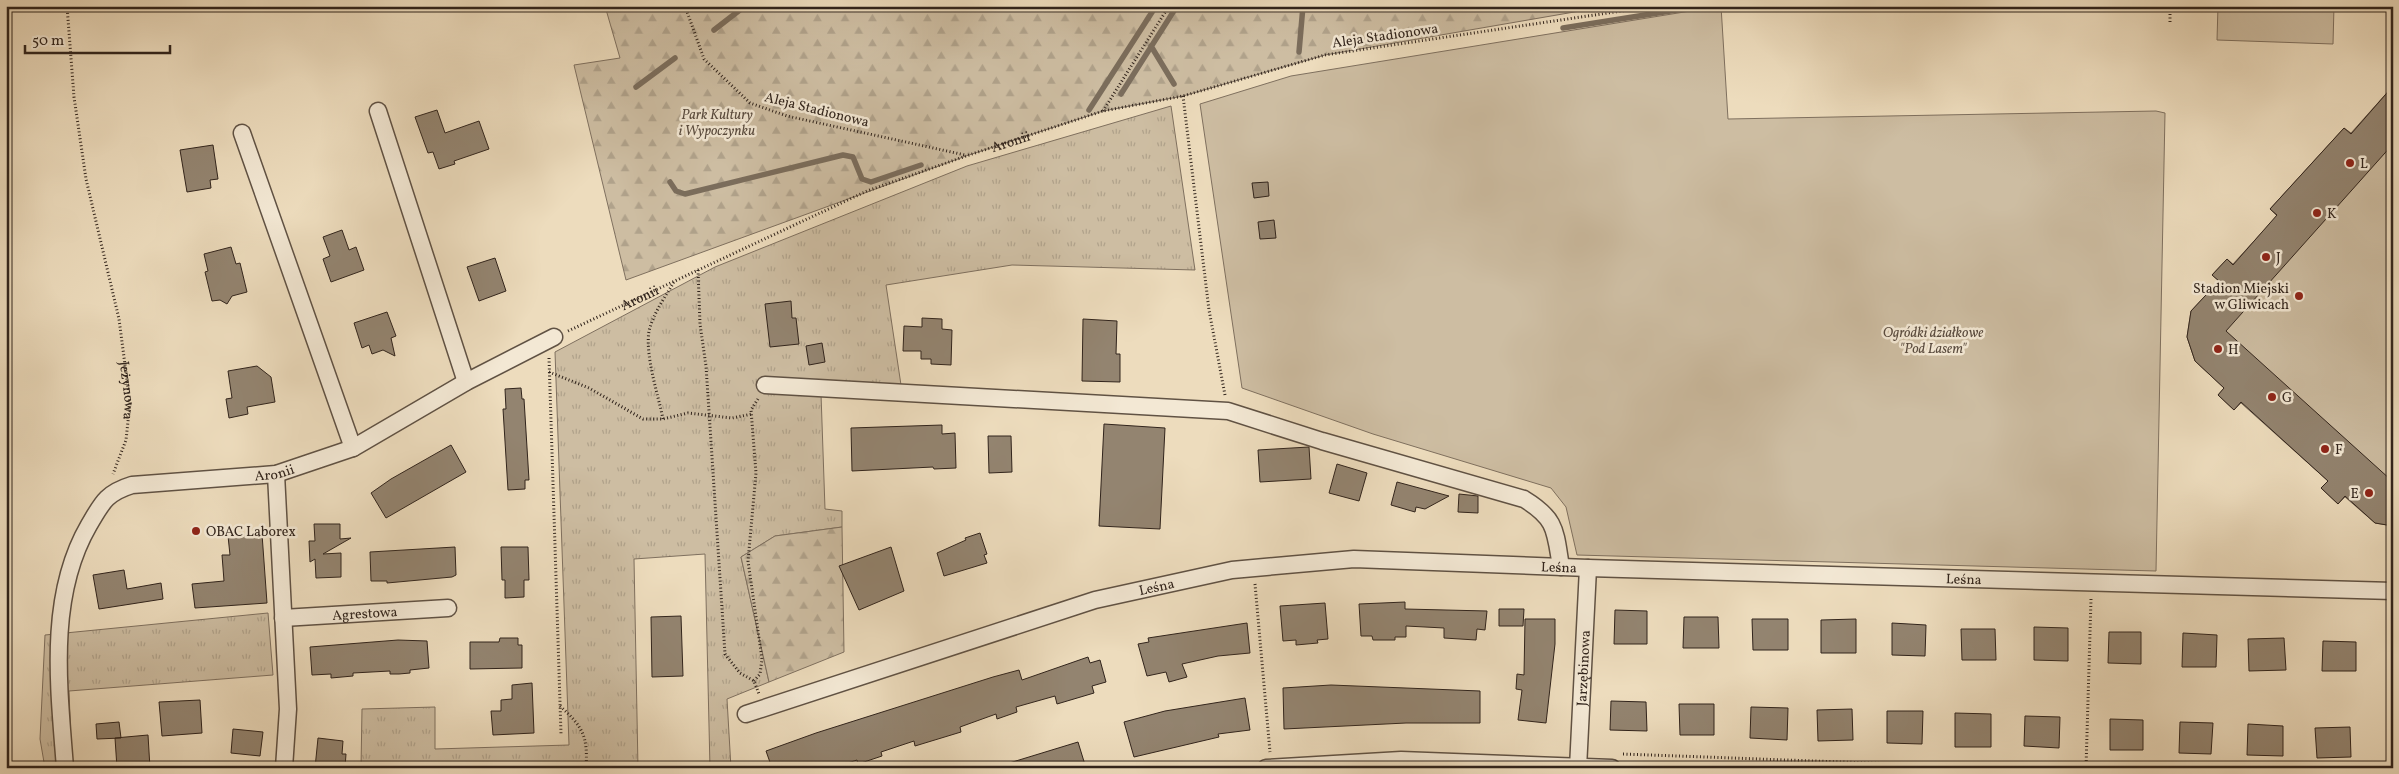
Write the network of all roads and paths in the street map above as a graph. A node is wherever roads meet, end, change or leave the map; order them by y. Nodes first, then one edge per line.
1 (67, 6) edge
2 (686, 6) edge
3 (1170, 6) edge
4 (1655, 6) edge
5 (2170, 6) edge
6 (2170, 22) dead end
7 (1183, 96) junction
8 (378, 111) dead end
9 (1103, 111) junction
10 (242, 133) dead end
11 (966, 156) junction
12 (698, 270) junction
13 (674, 282) junction
14 (551, 339) junction
15 (549, 372) junction
16 (466, 382) junction
17 (766, 385) dead end
18 (1228, 411) junction
19 (709, 414) junction
20 (663, 419) junction
21 (353, 448) junction
22 (276, 474) junction
23 (103, 501) junction
24 (1561, 567) junction
25 (1254, 568) junction
26 (1588, 568) junction
27 (2091, 581) junction
28 (2393, 591) edge
29 (448, 608) dead end
30 (283, 618) junction
31 (560, 706) junction
32 (746, 714) dead end
33 (562, 734) dead end
34 (1620, 753) dead end
35 (1400, 764) edge
36 (1578, 767) edge
37 (64, 768) edge
38 (284, 768) edge
39 (586, 768) edge
40 (1266, 768) edge
41 (1272, 768) edge
42 (1612, 768) edge
43 (2005, 768) edge
44 (2086, 768) edge

1 - 23 path, Jeżynowa
2 - 11 path, Aleja Stadionowa
3 - 9 path
4 - 7 path, Aleja Stadionowa
5 - 6 path
7 - 9 path, Aronii
7 - 18 path
8 - 16 street
9 - 11 path, Aronii
10 - 21 street
11 - 12 path, Aronii
12 - 13 path, Aronii
12 - 19 path
13 - 14 path, Aronii
13 - 20 path
14 - 15 path
14 - 16 street, Aronii
15 - 20 path
15 - 31 path
16 - 21 street, Aronii
17 - 18 street
18 - 24 street
19 - 19 path
19 - 20 path
21 - 22 street, Aronii
22 - 23 street, Aronii
22 - 30 street
23 - 37 street
24 - 25 street, Leśna
24 - 26 street, Leśna
25 - 32 street, Leśna
25 - 41 path
26 - 27 street, Leśna
26 - 36 street, Jarzębinowa
27 - 28 street, Leśna
27 - 44 path
29 - 30 street, Agrestowa
30 - 38 street
31 - 33 path
31 - 39 path
34 - 43 path
35 - 36 street
35 - 41 street
36 - 42 street
40 - 41 street

